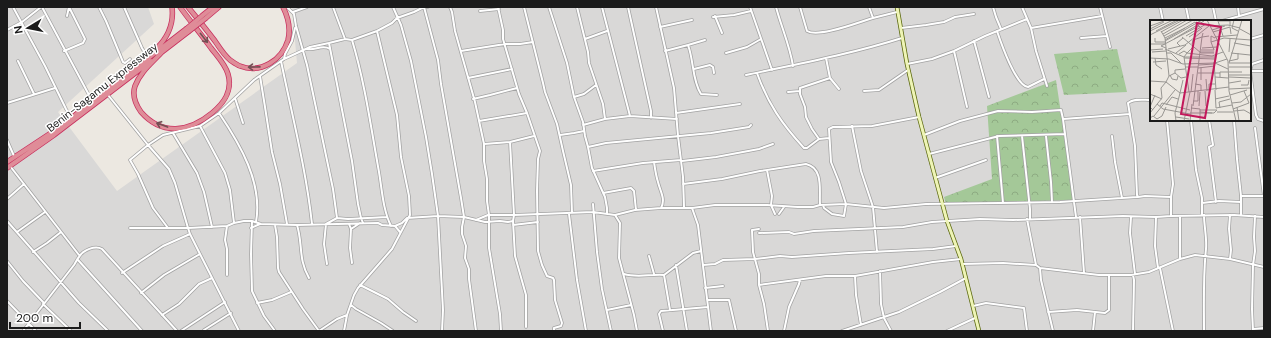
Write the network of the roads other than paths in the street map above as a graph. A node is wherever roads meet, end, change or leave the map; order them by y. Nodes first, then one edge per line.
1 (13, 7) edge
2 (42, 7) edge
3 (69, 7) edge
4 (99, 7) edge
5 (124, 7) edge
6 (172, 7) edge
7 (180, 7) edge
8 (188, 7) edge
9 (213, 7) edge
10 (219, 7) edge
11 (283, 7) edge
12 (287, 7) edge
13 (307, 7) edge
14 (333, 7) edge
15 (393, 7) edge
16 (428, 7) edge
17 (450, 7) edge
18 (524, 7) edge
19 (549, 7) edge
20 (577, 7) edge
21 (602, 7) edge
22 (628, 7) edge
23 (656, 7) edge
24 (750, 7) edge
25 (776, 7) edge
26 (800, 7) edge
27 (869, 7) edge
28 (897, 7) edge
29 (993, 7) edge
30 (1022, 7) edge
31 (1100, 7) edge
32 (1160, 7) edge
33 (1186, 7) edge
34 (1213, 7) edge
35 (1238, 7) edge
36 (418, 8) edge
37 (424, 8) edge
38 (499, 8) edge
39 (1263, 9) edge
40 (480, 11) dead end
41 (751, 11) junction
42 (292, 12) junction
43 (897, 12) junction
44 (974, 14) dead end
45 (67, 16) dead end
46 (205, 16) junction
47 (1102, 16) junction
48 (1239, 16) junction
49 (397, 18) junction
50 (873, 18) junction
51 (1027, 19) junction
52 (692, 20) dead end
53 (1163, 20) edge
54 (1189, 20) edge
55 (1216, 20) edge
56 (1225, 20) edge
57 (22, 22) junction
58 (296, 26) junction
59 (660, 27) junction
60 (900, 28) junction
61 (1031, 28) junction
62 (1001, 29) junction
63 (7, 30) edge
64 (187, 30) junction
65 (377, 31) junction
66 (997, 31) junction
67 (607, 32) junction
68 (722, 33) dead end
69 (298, 34) junction
70 (1264, 35) edge
71 (1107, 36) junction
72 (902, 38) junction
73 (1081, 38) dead end
74 (345, 39) junction
75 (585, 39) junction
76 (761, 39) junction
77 (1251, 39) edge
78 (292, 40) junction
79 (352, 40) junction
80 (705, 40) dead end
81 (974, 41) junction
82 (329, 42) junction
83 (533, 42) junction
84 (505, 44) junction
85 (688, 45) junction
86 (1110, 47) dead end
87 (307, 49) junction
88 (303, 50) junction
89 (331, 50) junction
90 (64, 51) junction
91 (164, 51) junction
92 (461, 51) junction
93 (665, 51) junction
94 (954, 51) junction
95 (726, 53) dead end
96 (148, 58) junction
97 (826, 58) junction
98 (130, 59) dead end
99 (284, 59) junction
100 (1264, 60) edge
101 (18, 61) dead end
102 (281, 61) junction
103 (907, 64) junction
104 (793, 66) junction
105 (1251, 68) edge
106 (694, 69) junction
107 (512, 70) junction
108 (772, 70) junction
109 (908, 70) junction
110 (1251, 71) edge
111 (1264, 71) edge
112 (714, 73) dead end
113 (757, 73) junction
114 (746, 75) dead end
115 (260, 76) junction
116 (1251, 77) edge
117 (468, 78) junction
118 (830, 78) junction
119 (1044, 79) junction
120 (596, 85) junction
121 (1047, 86) dead end
122 (55, 88) junction
123 (517, 88) junction
124 (839, 89) dead end
125 (800, 91) junction
126 (864, 91) dead end
127 (788, 92) dead end
128 (34, 94) junction
129 (108, 95) junction
130 (717, 95) dead end
131 (574, 97) junction
132 (989, 97) dead end
133 (235, 98) junction
134 (473, 99) junction
135 (94, 100) junction
136 (1150, 100) edge
137 (7, 103) edge
138 (1255, 103) junction
139 (740, 104) dead end
140 (1251, 104) edge
141 (967, 107) dead end
142 (219, 113) junction
143 (527, 113) junction
144 (676, 113) junction
145 (1130, 114) junction
146 (630, 116) junction
147 (919, 117) junction
148 (71, 118) junction
149 (651, 118) junction
150 (606, 119) junction
151 (1063, 119) junction
152 (677, 120) junction
153 (479, 121) junction
154 (1167, 121) edge
155 (1191, 121) edge
156 (1209, 121) edge
157 (1234, 121) edge
158 (1264, 121) edge
159 (243, 123) dead end
160 (583, 125) junction
161 (752, 125) dead end
162 (200, 126) junction
163 (852, 126) junction
164 (1255, 128) dead end
165 (584, 131) junction
166 (172, 133) junction
167 (1065, 134) junction
168 (559, 135) junction
169 (924, 135) junction
170 (1046, 135) junction
171 (534, 136) junction
172 (678, 136) junction
173 (997, 136) junction
174 (1022, 136) junction
175 (1112, 136) dead end
176 (829, 138) junction
177 (819, 139) junction
178 (7, 140) edge
179 (510, 142) junction
180 (148, 144) junction
181 (484, 144) junction
182 (773, 144) dead end
183 (588, 147) junction
184 (929, 154) junction
185 (14, 157) junction
186 (986, 160) dead end
187 (682, 161) junction
188 (7, 162) edge
189 (654, 162) junction
190 (9, 167) edge
191 (767, 170) junction
192 (593, 171) junction
193 (935, 178) junction
194 (24, 184) junction
195 (683, 184) junction
196 (603, 193) junction
197 (1137, 196) junction
198 (1241, 196) junction
199 (1264, 196) edge
200 (1171, 197) junction
201 (1122, 198) junction
202 (7, 199) edge
203 (1074, 201) junction
204 (1052, 202) junction
205 (1216, 202) junction
206 (1241, 202) junction
207 (1003, 203) junction
208 (1029, 203) junction
209 (1202, 203) junction
210 (593, 204) dead end
211 (846, 204) junction
212 (943, 204) junction
213 (771, 205) junction
214 (820, 205) junction
215 (823, 205) junction
216 (684, 207) junction
217 (784, 207) junction
218 (873, 207) junction
219 (661, 208) junction
220 (692, 208) junction
221 (636, 210) junction
222 (45, 212) junction
223 (593, 212) junction
224 (570, 213) junction
225 (607, 213) junction
226 (538, 214) junction
227 (775, 214) dead end
228 (780, 214) dead end
229 (489, 215) junction
230 (514, 215) junction
231 (615, 215) junction
232 (1203, 215) junction
233 (1230, 215) junction
234 (1241, 215) junction
235 (438, 216) junction
236 (1171, 216) junction
237 (1180, 216) junction
238 (1255, 216) junction
239 (387, 217) junction
240 (464, 217) junction
241 (1080, 217) junction
242 (1131, 217) junction
243 (1156, 217) junction
244 (1264, 217) edge
245 (337, 218) junction
246 (361, 218) junction
247 (407, 218) junction
248 (480, 218) junction
249 (1076, 218) junction
250 (1028, 219) junction
251 (476, 220) junction
252 (947, 220) junction
253 (7, 221) edge
254 (252, 221) junction
255 (513, 221) junction
256 (256, 222) junction
257 (486, 222) junction
258 (489, 222) junction
259 (538, 222) junction
260 (234, 223) junction
261 (360, 223) junction
262 (363, 223) junction
263 (261, 224) junction
264 (312, 224) junction
265 (326, 224) junction
266 (348, 224) junction
267 (10, 225) junction
268 (275, 225) junction
269 (287, 225) junction
270 (297, 225) junction
271 (513, 225) junction
272 (227, 226) junction
273 (391, 226) junction
274 (395, 226) junction
275 (7, 227) edge
276 (212, 227) junction
277 (130, 228) dead end
278 (168, 228) junction
279 (188, 228) junction
280 (251, 228) junction
281 (874, 228) junction
282 (351, 229) junction
283 (17, 232) junction
284 (61, 232) junction
285 (400, 232) junction
286 (190, 234) junction
287 (956, 246) junction
288 (701, 251) junction
289 (33, 252) junction
290 (877, 252) junction
291 (200, 254) junction
292 (79, 255) junction
293 (649, 256) dead end
294 (1205, 256) junction
295 (755, 259) junction
296 (961, 259) junction
297 (1180, 259) junction
298 (7, 260) edge
299 (78, 260) junction
300 (1230, 260) junction
301 (352, 263) dead end
302 (327, 264) dead end
303 (962, 264) junction
304 (703, 265) junction
305 (1036, 265) junction
306 (1253, 265) junction
307 (676, 266) junction
308 (1264, 267) edge
309 (1040, 268) junction
310 (1159, 268) junction
311 (880, 271) junction
312 (122, 273) junction
313 (1084, 273) junction
314 (624, 274) junction
315 (654, 274) junction
316 (1134, 274) junction
317 (227, 275) dead end
318 (664, 275) junction
319 (1109, 275) junction
320 (856, 276) junction
321 (212, 278) junction
322 (309, 278) dead end
323 (966, 278) junction
324 (800, 280) junction
325 (60, 282) junction
326 (360, 285) junction
327 (759, 285) junction
328 (723, 286) dead end
329 (706, 288) junction
330 (292, 292) junction
331 (141, 293) junction
332 (707, 300) junction
333 (7, 301) edge
334 (225, 302) junction
335 (44, 303) junction
336 (257, 303) junction
337 (351, 305) junction
338 (632, 305) junction
339 (973, 306) junction
340 (708, 307) junction
341 (683, 308) junction
342 (607, 310) junction
343 (670, 310) junction
344 (1048, 312) junction
345 (1095, 312) junction
346 (231, 314) junction
347 (347, 314) junction
348 (162, 315) junction
349 (884, 318) junction
350 (975, 318) junction
351 (416, 320) dead end
352 (29, 324) junction
353 (861, 325) junction
354 (526, 327) dead end
355 (1264, 328) edge
356 (204, 330) edge
357 (1253, 330) edge
358 (23, 331) edge
359 (36, 331) edge
360 (71, 331) edge
361 (108, 331) edge
362 (142, 331) edge
363 (177, 331) edge
364 (181, 331) edge
365 (240, 331) edge
366 (275, 331) edge
367 (319, 331) edge
368 (344, 331) edge
369 (393, 331) edge
370 (442, 331) edge
371 (476, 331) edge
372 (500, 331) edge
373 (554, 331) edge
374 (586, 331) edge
375 (611, 331) edge
376 (637, 331) edge
377 (663, 331) edge
378 (687, 331) edge
379 (711, 331) edge
380 (736, 331) edge
381 (768, 331) edge
382 (784, 331) edge
383 (842, 331) edge
384 (891, 331) edge
385 (947, 331) edge
386 (979, 331) edge
387 (1027, 331) edge
388 (1053, 331) edge
389 (1093, 331) edge
390 (1133, 331) edge
391 (1173, 331) edge
392 (1204, 331) edge

1 - 57 street
2 - 57 street
2 - 90 street
3 - 45 street
3 - 90 street
4 - 98 street
5 - 96 street
6 - 96 highway
7 -> 91 highway
11 -> 8 highway
9 - 46 highway
10 - 46 highway
12 - 42 street
13 - 42 street
14 - 74 street
15 - 49 street
16 - 37 street
17 - 92 street
18 - 83 street
19 - 131 street
20 - 75 street
21 - 67 street
22 - 149 street
23 - 59 street
24 - 41 street
25 - 104 street
26 - 50 street
27 - 50 street
28 - 43 street
29 - 62 street
30 - 51 street
31 - 47 street
32 - 53 street
33 - 54 street
34 - 55 street
35 - 48 street
36 - 37 street
36 - 49 street
37 - 240 street
38 - 40 street
38 - 84 street
39 - 48 street
41 - 68 street
41 - 76 street
42 - 58 street
43 - 50 street
43 - 60 street
44 - 60 street
46 - 64 highway, bridge
47 - 61 street
47 - 71 street
48 - 56 street
49 - 65 street
49 - 235 street
51 - 61 street
51 - 62 street
52 - 59 street
57 - 63 street
57 - 122 street
58 - 69 street
58 - 78 street
59 - 93 street
60 - 72 street
61 - 119 street
62 - 66 street
64 - 91 highway, Benin-Sagamu Expressway
64 - 96 highway
65 - 79 street
65 - 247 street
66 - 81 street
66 - 119 street
67 - 75 street
67 - 146 street
69 - 78 street
69 - 88 street
70 - 77 street
71 - 73 street
71 - 86 street
72 - 97 street
72 - 103 street
74 - 79 street
74 - 82 street
75 - 120 street
76 - 95 street
76 - 108 street
78 - 99 street
79 - 239 street
80 - 85 street
81 - 94 street
81 - 132 street
82 - 87 street
82 - 89 street
83 - 84 street
83 - 168 street
84 - 92 street
84 - 107 street
85 - 93 street
85 - 106 street
87 - 88 street
87 - 89 street
88 - 99 street
88 - 245 street
89 - 246 street
90 - 135 street
91 - 129 highway, Benin-Sagamu Expressway
92 - 117 street
93 - 144 street
94 - 103 street
94 - 141 street
96 - 135 highway
97 - 104 street
97 - 118 street
99 - 102 street
100 - 105 street
101 - 128 street
102 - 115 street
102 - 264 street
103 - 109 street
104 - 108 street
106 - 112 street
106 - 130 street
107 - 117 street
107 - 123 street
108 - 113 street
109 - 126 street
109 - 147 street
110 - 111 street
113 - 114 street
113 - 177 street
115 - 133 street
115 - 269 street
116 - 138 street
117 - 134 street
118 - 124 street
118 - 125 street
119 - 121 street
120 - 131 street
120 - 150 street
122 - 128 street
122 - 148 street
123 - 134 street
123 - 143 street
125 - 127 street
125 - 177 street
128 - 137 street
129 - 180 street
129 - 190 highway, Benin-Sagamu Expressway
131 - 160 street
133 - 142 street
133 - 159 street
134 - 153 street
135 - 148 highway
136 - 145 street
138 - 140 street
138 - 158 street
139 - 144 street
142 - 162 street
142 - 256 street
143 - 153 street
143 - 171 street
144 - 152 street
145 - 151 street
145 - 197 street
146 - 149 street
146 - 150 street
147 - 163 street
147 - 169 street
148 - 185 highway
149 - 152 street
150 - 160 street
151 - 167 street
151 - 169 street
152 - 172 street
153 - 181 street
154 - 200 street
155 - 209 street
156 - 205 street
157 - 198 street
160 - 165 street
161 - 172 street
162 - 166 street
162 - 260 street
163 - 176 street
163 - 218 street
164 - 199 street
165 - 168 street
165 - 183 street
166 - 180 street
166 - 276 street
167 - 170 street
167 - 203 street
168 - 224 street
169 - 184 street
170 - 174 street
170 - 204 street
171 - 179 street
171 - 226 street
172 - 183 street
172 - 187 street
173 - 174 street
173 - 184 street
173 - 207 street
174 - 208 street
175 - 201 street
176 - 177 street
176 - 211 street
178 - 185 street
179 - 181 street
179 - 230 street
180 - 278 street
180 - 279 street
181 - 229 street
182 - 187 street
183 - 192 street
184 - 193 street
185 - 188 highway
186 - 193 street
187 - 189 street
187 - 195 street
189 - 192 street
189 - 219 street
190 - 194 street
191 - 195 street
191 - 213 street
191 - 214 street
192 - 196 street
193 - 212 street
194 - 202 street
194 - 222 street
195 - 216 street
196 - 221 street
196 - 225 street
197 - 200 street
197 - 201 street
198 - 199 street
198 - 206 street
200 - 236 street
201 - 203 street
203 - 204 street
203 - 249 street
204 - 208 street
205 - 206 street
205 - 209 street
206 - 234 street
207 - 208 street
207 - 212 street
208 - 250 street
209 - 232 street
210 - 223 street
211 - 215 street
211 - 215 street
211 - 218 street
212 - 218 street
212 - 252 street
213 - 217 street
213 - 220 street
213 - 227 street
214 - 215 street
214 - 217 street
216 - 219 street
216 - 220 street
217 - 228 street
218 - 281 street
219 - 221 street
220 - 288 street
221 - 231 street
222 - 283 street
222 - 284 street
223 - 224 street
223 - 225 street
223 - 342 street
224 - 226 street
224 - 374 street
225 - 231 street
226 - 230 street
226 - 259 street
229 - 230 street
229 - 248 street
229 - 258 street
230 - 255 street
231 - 314 street
232 - 233 street
232 - 237 street
232 - 294 street
233 - 234 street
233 - 300 street
234 - 238 street
235 - 240 street
235 - 247 street
235 - 370 street
236 - 237 street
236 - 243 street
237 - 297 street
238 - 244 street
238 - 306 street
239 - 246 street
239 - 273 street
240 - 251 street
240 - 371 street
241 - 242 street
241 - 249 street
241 - 313 street
242 - 243 street
242 - 316 street
243 - 310 street
245 - 246 street
245 - 265 street
246 - 262 street
247 - 274 street
247 - 285 street
248 - 251 street
248 - 257 street
249 - 250 street
250 - 252 street
250 - 305 street
251 - 257 street
252 - 281 street
252 - 287 street
253 - 267 street
254 - 256 street
254 - 260 street
254 - 280 street
255 - 258 street
255 - 271 street
256 - 263 street
257 - 258 street
258 - 372 street
259 - 271 street
259 - 373 street
260 - 272 street
261 - 262 street
261 - 266 street
261 - 282 street
262 - 273 street
263 - 268 street
263 - 280 street
264 - 265 street
264 - 270 street
265 - 266 street
265 - 302 street
266 - 282 street
267 - 275 street
267 - 283 street
268 - 269 street
268 - 330 street
269 - 270 street
270 - 322 street
271 - 354 street
272 - 276 street
272 - 317 street
273 - 274 street
274 - 285 street
276 - 279 street
277 - 278 street
278 - 279 street
279 - 286 street
280 - 336 street
281 - 290 street
281 - 295 street
282 - 301 street
283 - 289 street
284 - 289 street
284 - 292 street
285 - 326 street
286 - 291 street
286 - 312 street
287 - 290 street
287 - 296 street
288 - 304 street
288 - 307 street
289 - 325 street
290 - 295 street
291 - 321 street
291 - 331 street
292 - 299 street
292 - 312 street
293 - 315 street
294 - 297 street
294 - 300 street
294 - 392 street
295 - 304 street
295 - 327 street
296 - 303 street
296 - 311 street
297 - 310 street
298 - 335 street
299 - 325 street
299 - 362 street
300 - 306 street
303 - 305 street
303 - 323 street
304 - 329 street
305 - 309 street
306 - 308 street
306 - 357 street
307 - 318 street
307 - 341 street
309 - 313 street
309 - 344 street
310 - 316 street
310 - 391 street
311 - 320 street
311 - 349 street
312 - 331 street
313 - 319 street
314 - 315 street
314 - 338 street
315 - 318 street
316 - 319 street
316 - 390 street
318 - 343 street
319 - 345 street
320 - 324 street
320 - 353 street
321 - 334 street
321 - 348 street
323 - 339 street
323 - 349 street
324 - 327 street
324 - 382 street
325 - 335 street
325 - 361 street
326 - 337 street
326 - 351 street
327 - 381 street
328 - 329 street
329 - 332 street
330 - 336 street
330 - 367 street
331 - 348 street
332 - 340 street
332 - 380 street
333 - 352 street
334 - 346 street
334 - 364 street
335 - 352 street
335 - 360 street
336 - 366 street
337 - 347 street
337 - 369 street
338 - 342 street
338 - 376 street
339 - 350 street
339 - 387 street
340 - 341 street
340 - 379 street
341 - 343 street
341 - 378 street
342 - 375 street
343 - 377 street
344 - 345 street
344 - 388 street
345 - 389 street
346 - 356 street
346 - 365 street
347 - 367 street
347 - 368 street
348 - 363 street
349 - 353 street
349 - 384 street
350 - 385 street
350 - 386 street
352 - 358 street
352 - 359 street
353 - 383 street
355 - 357 street

